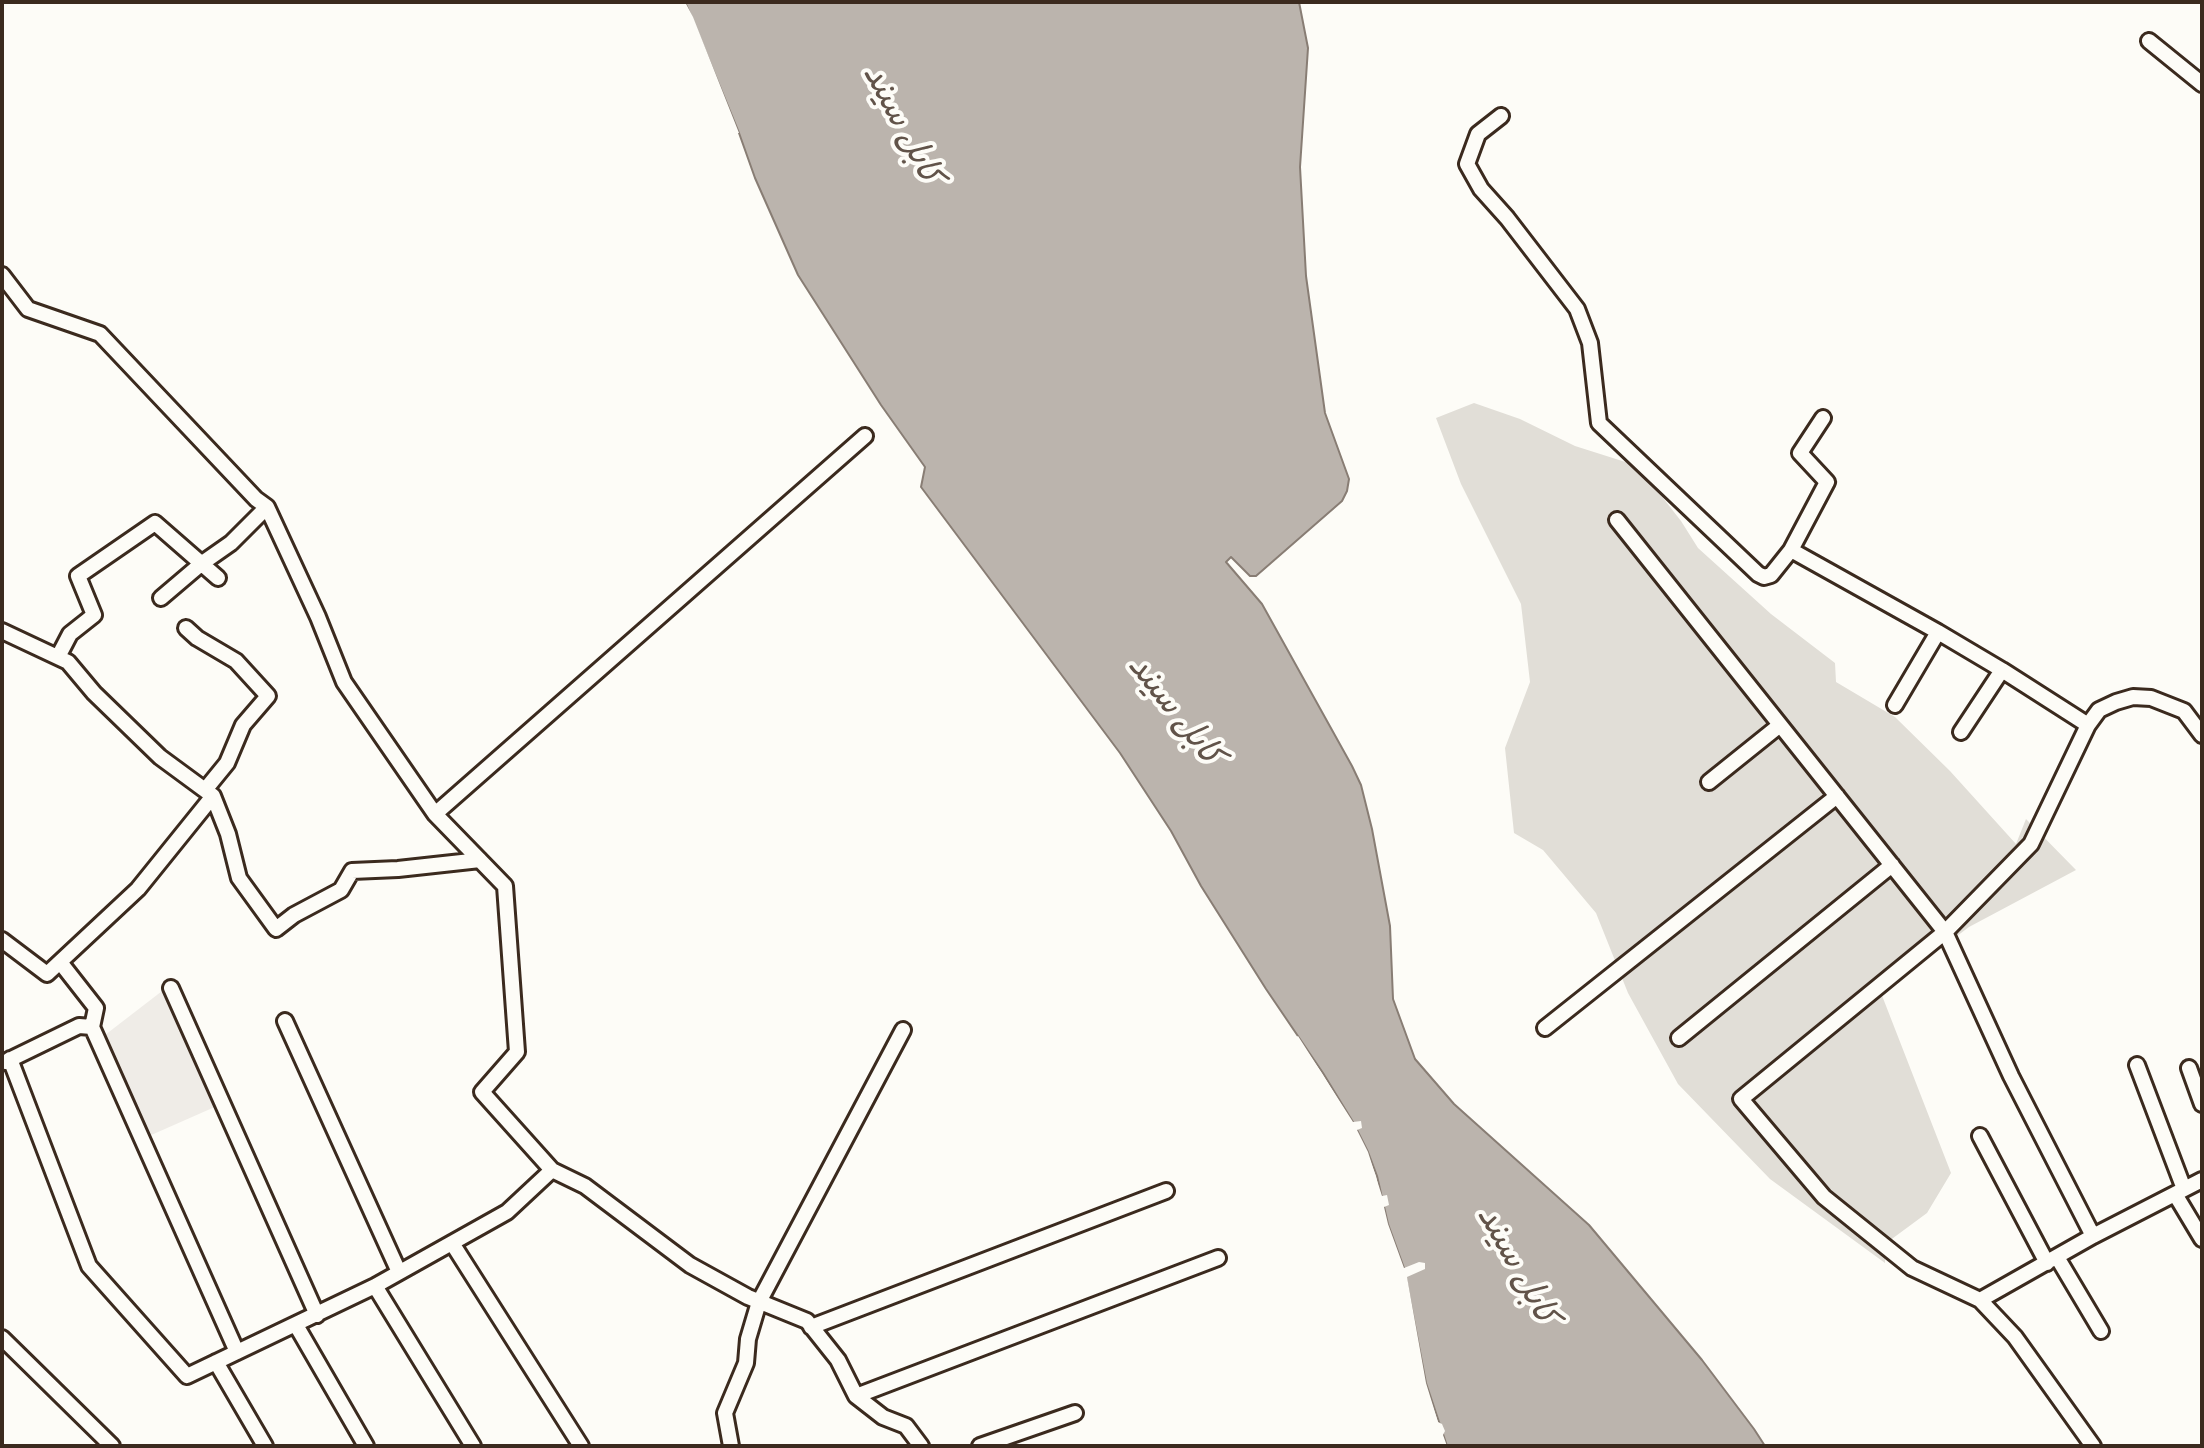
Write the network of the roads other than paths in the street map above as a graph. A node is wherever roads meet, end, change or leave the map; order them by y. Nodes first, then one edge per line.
1 (2149, 41) dead end
2 (2202, 84) edge
3 (1501, 116) dead end
4 (2, 275) edge
5 (1823, 418) dead end
6 (865, 436) dead end
7 (267, 507) junction
8 (1617, 520) dead end
9 (1791, 550) junction
10 (201, 564) junction
11 (218, 578) dead end
12 (161, 598) dead end
13 (186, 628) dead end
14 (2, 631) edge
15 (1938, 632) junction
16 (58, 657) junction
17 (2002, 670) junction
18 (1895, 705) dead end
19 (1780, 725) junction
20 (2088, 725) junction
21 (1961, 732) dead end
22 (2202, 735) edge
23 (1709, 782) dead end
24 (209, 793) junction
25 (1837, 796) junction
26 (435, 814) junction
27 (480, 860) junction
28 (1892, 865) junction
29 (1945, 932) junction
30 (2, 940) edge
31 (60, 962) junction
32 (171, 988) dead end
33 (285, 1021) dead end
34 (92, 1027) junction
35 (1545, 1028) dead end
36 (903, 1030) dead end
37 (1679, 1038) dead end
38 (6, 1061) edge
39 (2137, 1065) dead end
40 (2189, 1068) dead end
41 (2202, 1104) edge
42 (1980, 1136) dead end
43 (552, 1170) junction
44 (2202, 1180) edge
45 (1166, 1191) dead end
46 (2180, 1191) junction
47 (2093, 1236) junction
48 (2202, 1239) edge
49 (452, 1243) junction
50 (1218, 1258) dead end
51 (2052, 1260) junction
52 (399, 1272) junction
53 (375, 1286) junction
54 (1980, 1300) junction
55 (759, 1302) junction
56 (317, 1315) junction
57 (296, 1325) junction
58 (811, 1327) junction
59 (2101, 1331) dead end
60 (2, 1338) edge
61 (237, 1352) junction
62 (216, 1362) junction
63 (856, 1396) junction
64 (1075, 1413) dead end
65 (112, 1446) edge
66 (265, 1446) edge
67 (366, 1446) edge
68 (473, 1446) edge
69 (581, 1446) edge
70 (731, 1446) edge
71 (921, 1446) edge
72 (980, 1446) edge
73 (2093, 1446) edge

1 - 2 street
3 - 9 street
4 - 7 street
5 - 9 street
6 - 26 street
7 - 10 street
7 - 26 street
8 - 19 street
9 - 15 street
10 - 11 street
10 - 12 street
10 - 16 street
13 - 24 street
14 - 16 street
15 - 17 street
15 - 18 street
16 - 24 street
17 - 20 street
17 - 21 street
19 - 23 street
19 - 25 street
20 - 22 street
20 - 29 street
24 - 27 street
24 - 31 street
25 - 28 street
25 - 35 street
26 - 27 street
27 - 43 street
28 - 29 street
28 - 37 street
29 - 47 street
29 - 54 street
30 - 31 street
31 - 34 street
32 - 56 street
33 - 52 street
34 - 38 street
34 - 61 street
36 - 55 street
38 - 62 street
39 - 46 street
40 - 41 street
42 - 51 street
43 - 49 street
43 - 55 street
44 - 46 street
45 - 58 street
46 - 47 street
46 - 48 street
47 - 51 street
49 - 52 street
49 - 69 street
50 - 63 street
51 - 54 street
51 - 59 street
52 - 53 street
53 - 56 street
53 - 68 street
54 - 73 street
55 - 58 street
55 - 70 street
56 - 57 street
57 - 61 street
57 - 67 street
58 - 63 street
60 - 65 street
61 - 62 street
62 - 66 street
63 - 71 street
64 - 72 street

